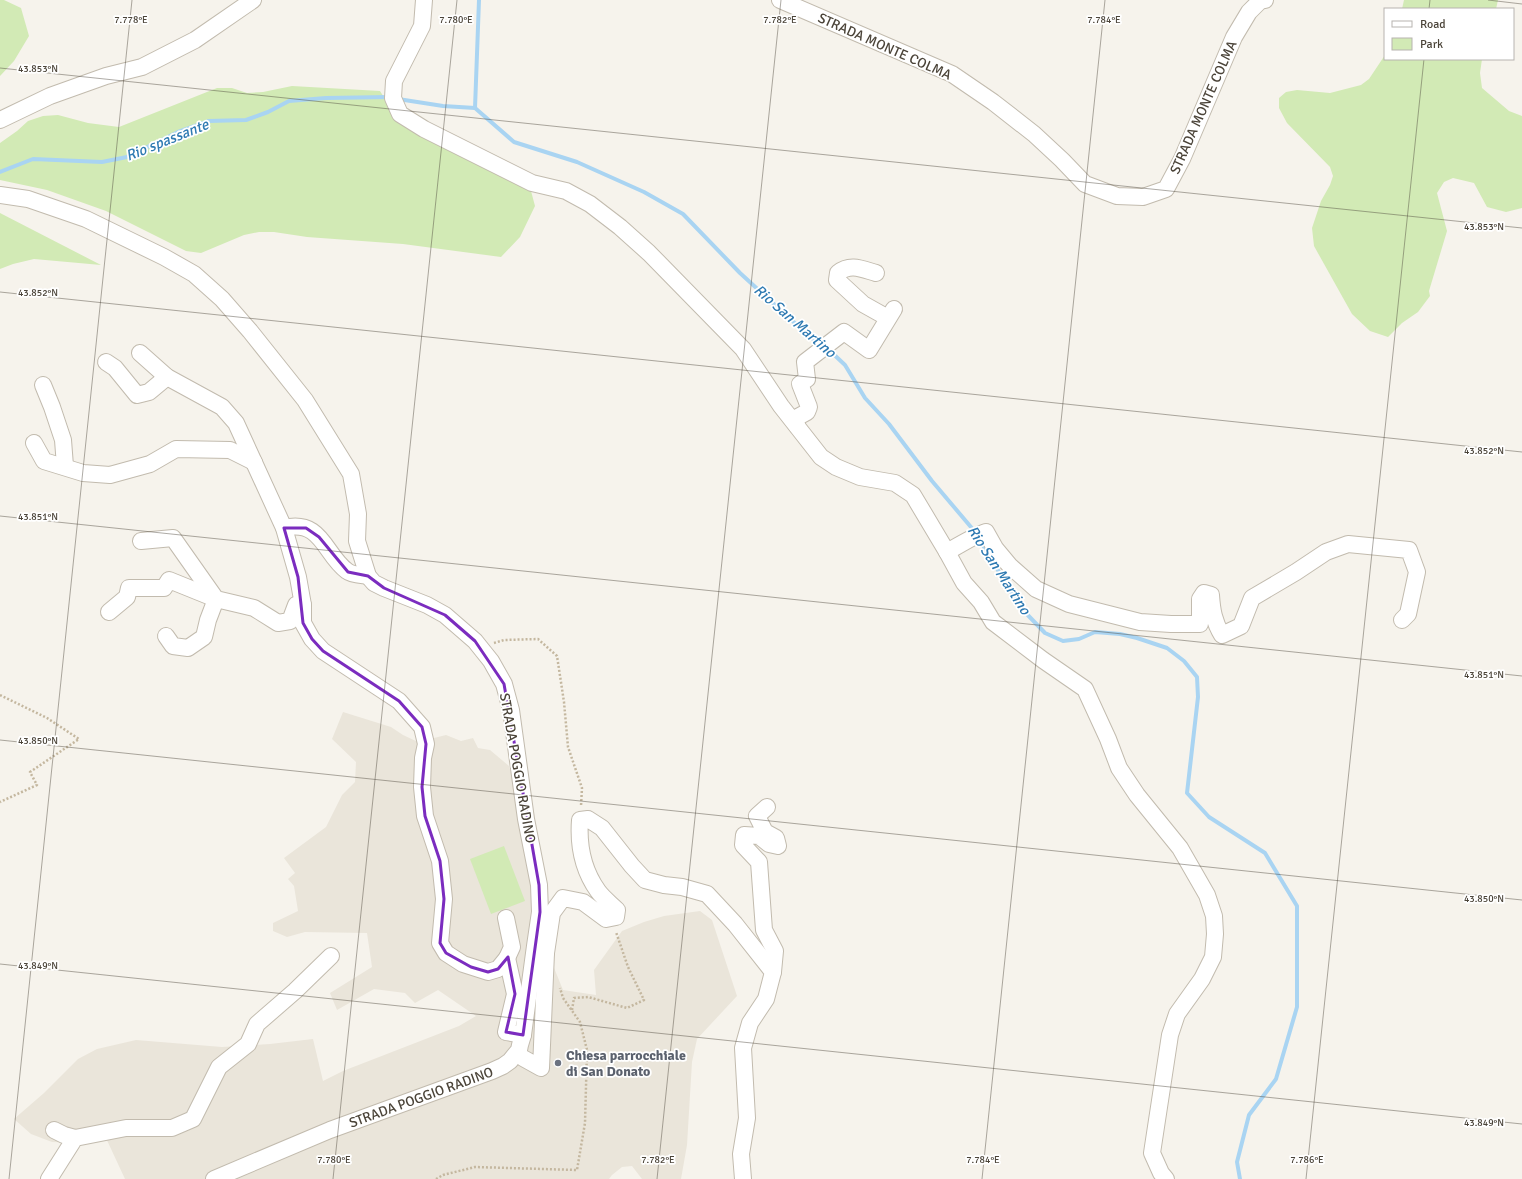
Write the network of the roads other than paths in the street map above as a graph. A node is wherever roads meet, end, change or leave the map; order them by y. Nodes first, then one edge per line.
1 (253, 0) edge
2 (424, 0) edge
3 (780, 0) edge
4 (1265, 0) edge
5 (0, 120) edge
6 (0, 195) edge
7 (876, 273) dead end
8 (140, 353) dead end
9 (106, 362) dead end
10 (167, 377) junction
11 (43, 385) dead end
12 (797, 426) junction
13 (34, 443) dead end
14 (254, 462) junction
15 (64, 466) junction
16 (284, 528) junction
17 (141, 540) dead end
18 (947, 552) junction
19 (368, 576) junction
20 (216, 599) junction
21 (303, 605) junction
22 (109, 612) dead end
23 (1402, 620) dead end
24 (166, 636) dead end
25 (767, 807) dead end
26 (506, 918) dead end
27 (540, 949) junction
28 (331, 956) dead end
29 (507, 958) junction
30 (773, 972) junction
31 (523, 1035) junction
32 (523, 1058) dead end
33 (54, 1130) dead end
34 (74, 1138) junction
35 (49, 1179) edge
36 (214, 1179) edge
37 (743, 1179) edge
38 (1166, 1179) edge

1 - 5 street
2 - 12 street
3 - 4 street, STRADA MONTE COLMA
6 - 19 street
7 - 12 street
8 - 10 street
9 - 10 street
10 - 14 street
11 - 15 street
12 - 18 street
13 - 15 street
14 - 15 street
14 - 16 street
16 - 19 street
16 - 21 street
17 - 20 street
18 - 23 street
18 - 38 street
19 - 27 street, STRADA POGGIO RADINO
20 - 21 street
20 - 22 street
20 - 24 street
21 - 29 street
25 - 30 street
26 - 29 street
27 - 30 street
27 - 31 street, STRADA POGGIO RADINO
27 - 32 street
28 - 34 street
29 - 31 street
30 - 37 street
31 - 36 street, STRADA POGGIO RADINO
33 - 34 street
34 - 35 street

